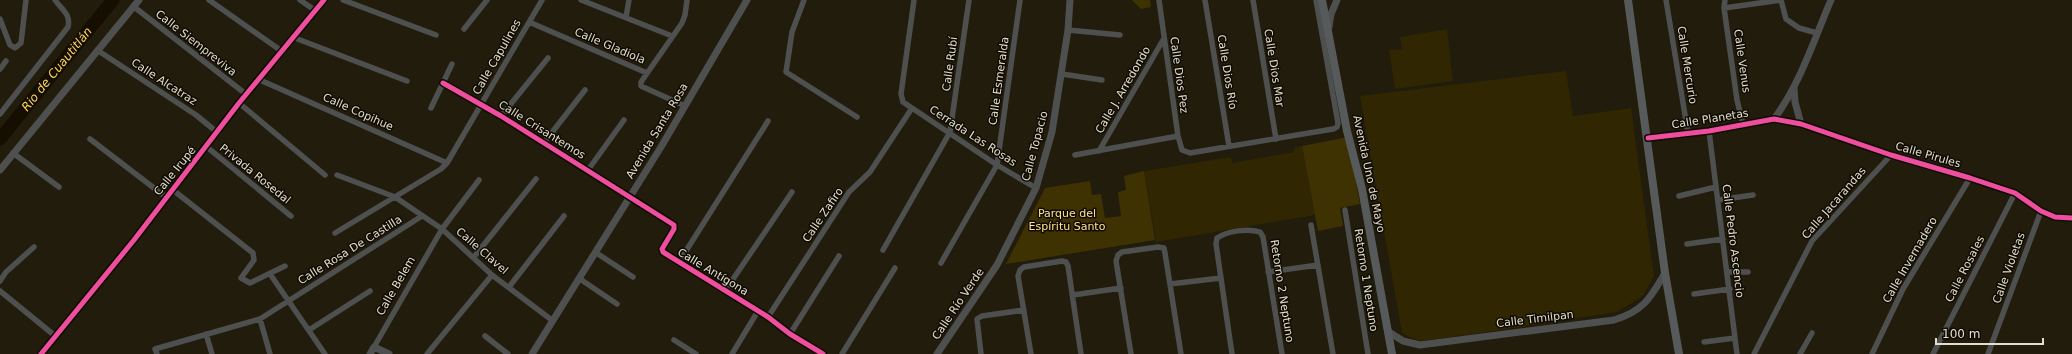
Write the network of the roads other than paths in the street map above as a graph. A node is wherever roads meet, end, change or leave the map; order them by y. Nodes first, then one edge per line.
1 (26, 0) edge
2 (55, 0) edge
3 (139, 0) edge
4 (209, 0) edge
5 (300, 0) edge
6 (324, 0) edge
7 (343, 0) edge
8 (487, 0) edge
9 (542, 0) edge
10 (581, 0) edge
11 (629, 0) edge
12 (687, 0) edge
13 (747, 0) edge
14 (804, 0) edge
15 (914, 0) edge
16 (969, 0) edge
17 (1020, 0) edge
18 (1070, 0) edge
19 (1159, 0) edge
20 (1205, 0) edge
21 (1253, 0) edge
22 (1316, 0) edge
23 (1322, 0) edge
24 (1337, 0) edge
25 (1628, 0) edge
26 (1666, 0) edge
27 (1725, 0) edge
28 (1781, 0) edge
29 (1831, 0) edge
30 (134, 6) junction
31 (1724, 8) junction
32 (316, 11) junction
33 (626, 17) junction
34 (0, 19) edge
35 (529, 22) junction
36 (464, 29) dead end
37 (1068, 30) junction
38 (1817, 34) junction
39 (436, 35) dead end
40 (1120, 35) dead end
41 (1329, 35) junction
42 (672, 36) junction
43 (295, 38) junction
44 (1164, 40) junction
45 (97, 50) junction
46 (283, 52) junction
47 (548, 58) dead end
48 (6, 62) dead end
49 (452, 64) dead end
50 (0, 69) edge
51 (647, 73) junction
52 (1062, 74) junction
53 (260, 80) junction
54 (1102, 80) dead end
55 (407, 81) dead end
56 (443, 82) junction
57 (1794, 88) junction
58 (586, 90) dead end
59 (247, 95) junction
60 (239, 103) junction
61 (482, 104) junction
62 (685, 106) junction
63 (431, 108) dead end
64 (912, 108) junction
65 (1340, 113) junction
66 (0, 114) edge
67 (501, 116) junction
68 (857, 117) dead end
69 (1774, 119) junction
70 (624, 120) dead end
71 (768, 121) dead end
72 (1743, 124) junction
73 (1801, 124) junction
74 (1708, 131) junction
75 (950, 132) junction
76 (218, 133) junction
77 (1688, 133) junction
78 (1178, 136) junction
79 (1648, 138) junction
80 (90, 139) dead end
81 (1276, 139) junction
82 (543, 144) junction
83 (1229, 146) junction
84 (207, 148) junction
85 (1099, 151) junction
86 (13, 153) junction
87 (1075, 155) dead end
88 (1891, 155) junction
89 (447, 162) junction
90 (998, 165) junction
91 (0, 170) edge
92 (588, 170) junction
93 (325, 175) dead end
94 (337, 176) dead end
95 (1970, 178) junction
96 (536, 179) dead end
97 (479, 180) dead end
98 (59, 187) dead end
99 (1716, 187) junction
100 (1036, 188) junction
101 (173, 190) junction
102 (792, 192) dead end
103 (2016, 193) junction
104 (1753, 195) dead end
105 (630, 196) junction
106 (1679, 196) dead end
107 (395, 197) junction
108 (167, 198) junction
109 (1718, 200) junction
110 (1345, 210) dead end
111 (2041, 211) junction
112 (290, 216) dead end
113 (422, 216) junction
114 (564, 216) dead end
115 (2072, 218) edge
116 (1311, 225) dead end
117 (442, 229) junction
118 (335, 233) dead end
119 (1723, 239) junction
120 (1687, 244) dead end
121 (34, 247) dead end
122 (883, 250) dead end
123 (595, 252) junction
124 (839, 256) dead end
125 (474, 257) junction
126 (679, 262) junction
127 (941, 263) dead end
128 (1318, 265) junction
129 (285, 266) dead end
130 (997, 266) joint
131 (895, 268) dead end
132 (1268, 272) junction
133 (1728, 272) junction
134 (1748, 272) dead end
135 (1665, 273) junction
136 (270, 274) junction
137 (492, 274) junction
138 (633, 276) dead end
139 (1221, 278) junction
140 (580, 279) junction
141 (0, 281) edge
142 (1170, 284) junction
143 (509, 287) junction
144 (1121, 288) junction
145 (1730, 289) junction
146 (0, 291) edge
147 (370, 291) dead end
148 (725, 291) junction
149 (1694, 294) dead end
150 (1072, 295) junction
151 (289, 301) junction
152 (617, 304) dead end
153 (1024, 310) junction
154 (758, 311) junction
155 (768, 317) junction
156 (260, 319) junction
157 (553, 321) junction
158 (309, 330) junction
159 (1389, 332) junction
160 (1812, 333) dead end
161 (206, 334) junction
162 (790, 334) junction
163 (54, 335) junction
164 (485, 336) dead end
165 (1735, 338) junction
166 (674, 340) dead end
167 (1704, 342) dead end
168 (374, 347) junction
169 (156, 351) edge
170 (41, 354) edge
171 (212, 354) edge
172 (270, 354) edge
173 (326, 354) edge
174 (370, 354) edge
175 (389, 354) edge
176 (427, 354) edge
177 (508, 354) edge
178 (532, 354) edge
179 (696, 354) edge
180 (732, 354) edge
181 (823, 354) edge
182 (842, 354) edge
183 (937, 354) edge
184 (981, 354) edge
185 (1031, 354) edge
186 (1081, 354) edge
187 (1131, 354) edge
188 (1181, 354) edge
189 (1232, 354) edge
190 (1282, 354) edge
191 (1332, 354) edge
192 (1368, 354) edge
193 (1392, 354) edge
194 (1679, 354) edge
195 (1737, 354) edge
196 (1754, 354) edge
197 (1800, 354) edge
198 (1872, 354) edge
199 (1933, 354) edge
200 (1988, 354) edge

1 - 34 street
2 - 66 street
3 - 30 street
4 - 46 street
5 - 32 street
6 - 32 street, Calle Irupé
7 - 39 street
8 - 36 street
9 - 35 street, Calle Capulines
10 - 33 street
11 - 33 street
12 - 42 street
13 - 62 street, Avenida Santa Rosa
14 - 68 street
15 - 64 street, Cerrada Las Rosas
16 - 75 street, Calle Rubí
17 - 90 street, Calle Esmeralda
18 - 37 street, Calle Topacio
19 - 44 street, Calle Dios Pez
20 - 83 street, Calle Dios Río
21 - 81 street, Calle Dios Mar
22 - 65 street
23 - 41 main road, Avenida Uno de Mayo
24 - 41 street
25 - 79 main road
26 - 77 street, Calle Mercurio
27 - 31 street, Calle Venus
28 - 31 street
28 - 38 street
29 - 38 street
30 - 45 street
30 - 59 street, Calle Siempreviva
31 - 72 street, Calle Venus
32 - 43 street, Calle Irupé
33 - 42 street
35 - 51 street, Calle Gladiola
35 - 61 street, Calle Capulines
37 - 40 street
37 - 52 street, Calle Topacio
38 - 57 street
41 - 65 main road, Avenida Uno de Mayo
42 - 51 street
43 - 46 street, Calle Irupé
43 - 55 street
44 - 78 street, Calle Dios Pez
44 - 85 street, Calle J. Arredondo
45 - 76 street, Calle Alcatraz
45 - 86 street
46 - 53 street, Calle Irupé
47 - 67 street
48 - 50 street
49 - 56 street
51 - 62 street, Calle Gladiola
52 - 54 street
52 - 100 street, Calle Topacio
53 - 59 street, Calle Irupé
53 - 89 street, Calle Copihue
56 - 61 street, Calle Crisantemos
56 - 63 street
57 - 69 street
57 - 73 street
58 - 82 street
59 - 60 street, Calle Irupé
60 - 76 street, Calle Irupé
60 - 93 street
61 - 67 street, Calle Crisantemos
61 - 89 street, Calle Rosa De Castilla
62 - 105 street, Avenida Santa Rosa
64 - 75 street, Cerrada Las Rosas
64 - 155 street, Calle Zafiro
65 - 81 street
65 - 159 main road, Avenida Uno de Mayo
67 - 82 street, Calle Crisantemos
69 - 72 street, Calle Planetas
69 - 73 street, Calle Pirules
70 - 92 street
71 - 126 street, Calle Antígona
72 - 74 street, Calle Planetas
73 - 88 street, Calle Pirules
74 - 77 street, Calle Planetas
74 - 99 street, Calle Pedro Ascencio
75 - 90 street, Cerrada Las Rosas
75 - 122 street
76 - 84 street, Calle Irupé
77 - 79 street, Calle Planetas
78 - 83 street, Calle Dios Pez
78 - 85 street
79 - 135 main road
80 - 108 street
81 - 83 street
82 - 92 street, Calle Crisantemos
84 - 101 street, Calle Irupé
84 - 112 street, Privada Rosedal
85 - 87 street
86 - 91 street
86 - 98 street
88 - 95 street, Calle Pirules
88 - 196 street, Calle Jacarandas
89 - 107 street, Calle Rosa De Castilla
90 - 100 street, Cerrada Las Rosas
90 - 127 street
92 - 105 street, Calle Crisantemos
94 - 107 street, Calle Clavel
95 - 103 street, Calle Pirules
95 - 198 street, Calle Invernadero
96 - 125 street
97 - 117 street, Calle Belem
99 - 106 street
99 - 109 street, Calle Pedro Ascencio
100 - 130 street, Calle Topacio
101 - 108 street, Calle Irupé
101 - 136 street
102 - 148 street
103 - 111 street, Calle Pirules
103 - 199 street, Calle Rosales
104 - 109 street
105 - 123 street, Avenida Santa Rosa
105 - 126 street, Calle Antígona
107 - 113 street, Calle Clavel
107 - 118 street, Calle Rosa De Castilla
108 - 163 street, Calle Irupé
109 - 119 street, Calle Pedro Ascencio
110 - 192 street, Retorno 1 Neptuno
111 - 115 street, Calle Pirules
111 - 200 street, Calle Violetas
113 - 117 street, Calle Clavel
113 - 151 street, Calle Rosa De Castilla
114 - 143 street
116 - 128 street
117 - 125 street, Calle Clavel
117 - 168 street, Calle Belem
119 - 120 street
119 - 133 street, Calle Pedro Ascencio
121 - 141 street
123 - 138 street
123 - 140 street, Avenida Santa Rosa
124 - 162 street
125 - 137 street, Calle Clavel
126 - 148 street, Calle Antígona
128 - 132 street
128 - 191 street
129 - 136 street
130 - 183 street, Calle Río Verde
131 - 182 street
132 - 139 street, Retorno 2 Neptuno
132 - 190 street, Retorno 2 Neptuno
133 - 134 street
133 - 145 street, Calle Pedro Ascencio
135 - 159 street, Calle Timilpan
135 - 194 main road
136 - 151 street
137 - 143 street, Calle Clavel
137 - 176 street
139 - 142 street
139 - 189 street
140 - 152 street
140 - 157 street, Avenida Santa Rosa
142 - 144 street
142 - 188 street
143 - 157 street, Calle Clavel
144 - 150 street
144 - 187 street
145 - 149 street
145 - 165 street, Calle Pedro Ascencio
146 - 163 street
147 - 158 street
148 - 154 street, Calle Antígona
150 - 153 street
150 - 186 street
151 - 156 street, Calle Rosa De Castilla
151 - 158 street
153 - 184 street
153 - 185 street
154 - 155 street, Calle Antígona
154 - 180 street
155 - 162 street, Calle Antígona
156 - 161 street, Calle Rosa De Castilla
156 - 172 street
157 - 178 street, Avenida Santa Rosa
158 - 173 street
159 - 193 main road, Avenida Uno de Mayo
160 - 197 street
161 - 169 street, Calle Rosa De Castilla
161 - 171 street
162 - 181 street, Calle Antígona
163 - 170 street, Calle Irupé
164 - 177 street
165 - 167 street
165 - 195 street, Calle Pedro Ascencio
166 - 179 street
168 - 174 street, Calle Belem
168 - 175 street

